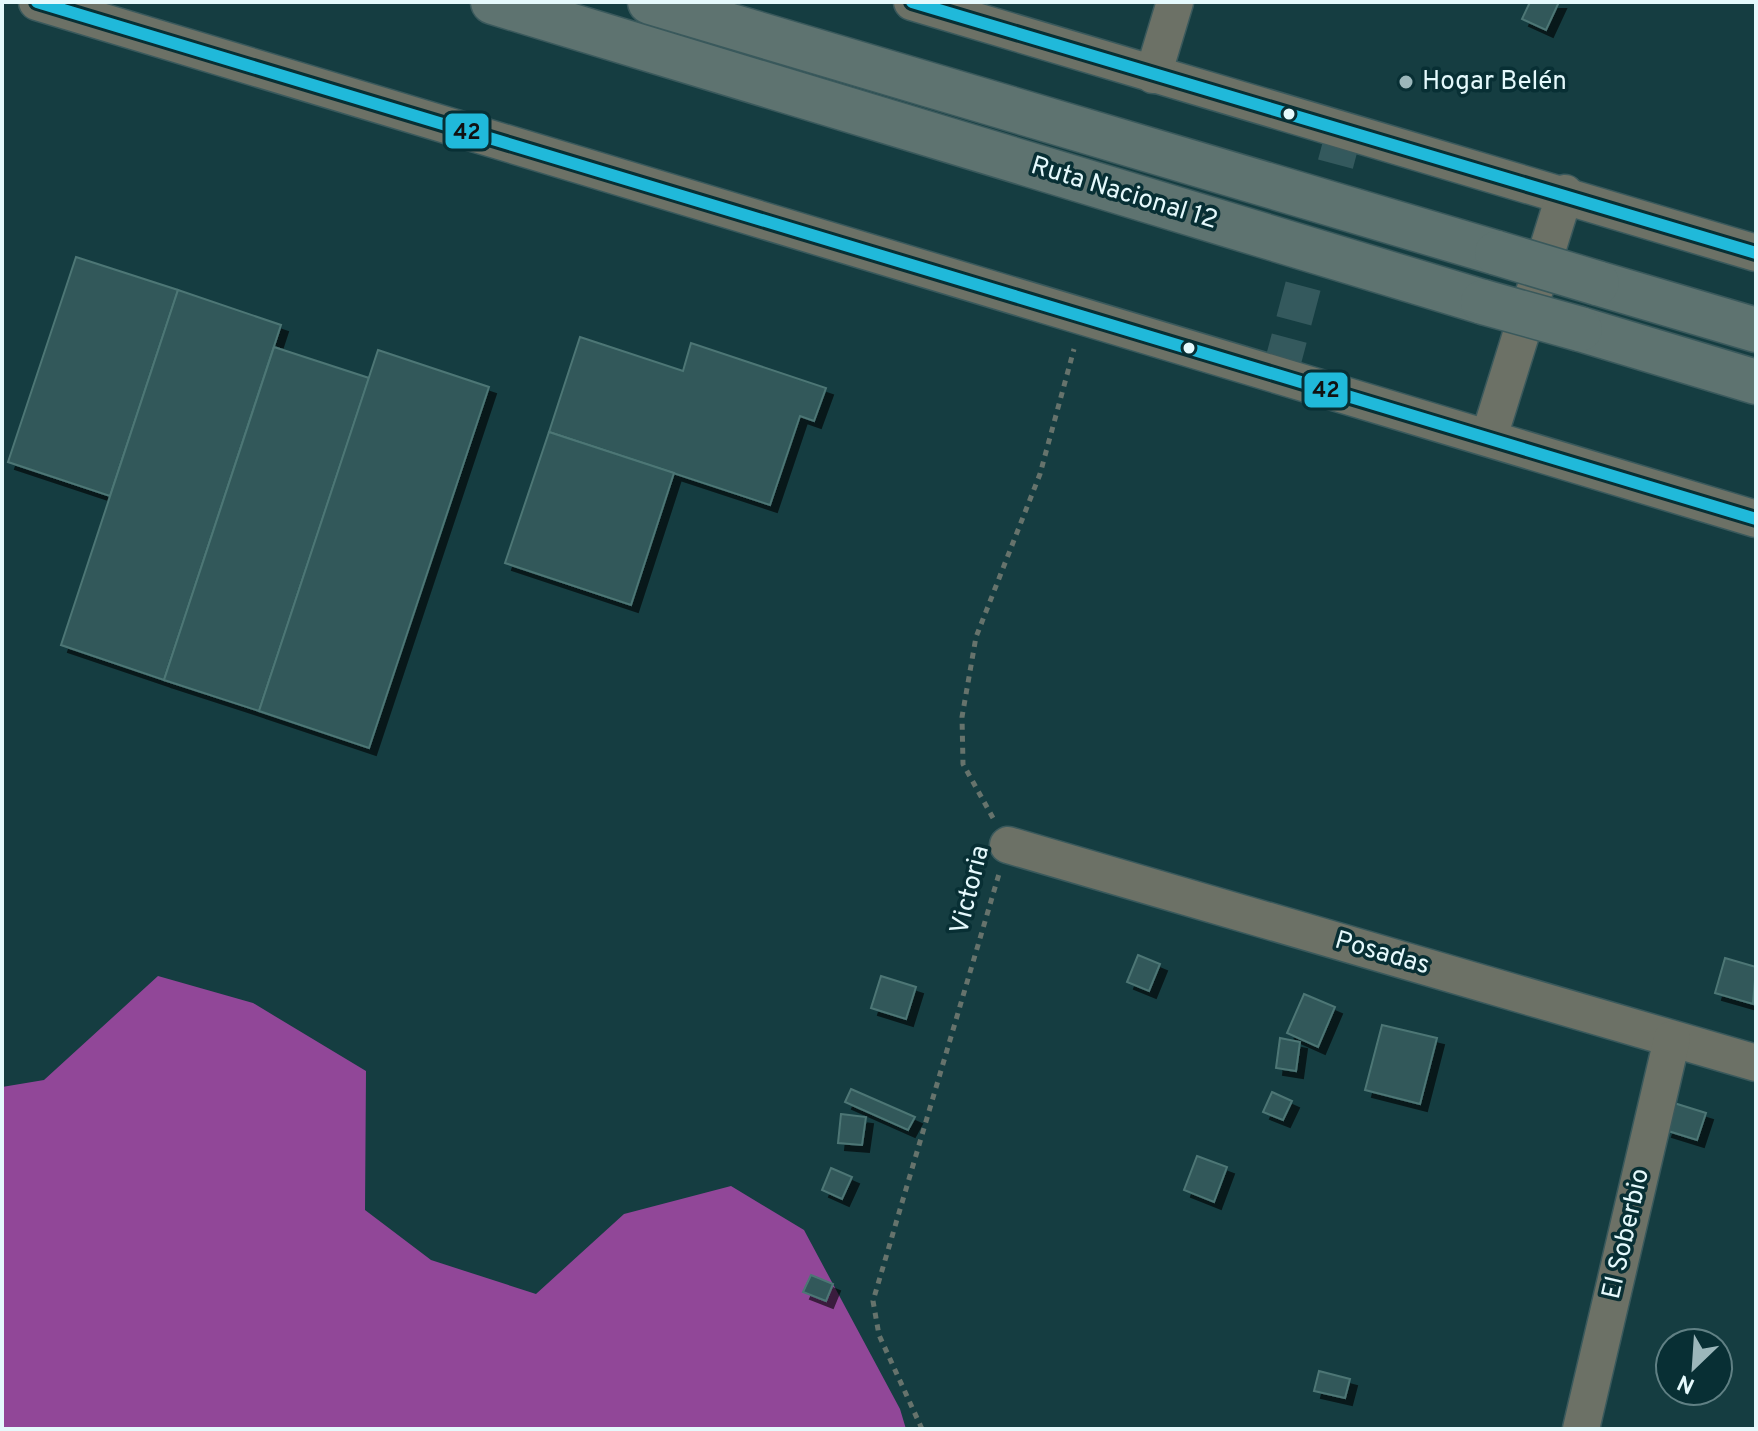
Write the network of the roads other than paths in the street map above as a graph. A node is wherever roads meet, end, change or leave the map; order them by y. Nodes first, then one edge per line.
1 (37, 2) edge
2 (493, 2) edge
3 (650, 2) edge
4 (912, 2) edge
5 (1175, 2) edge
6 (1153, 75) junction
7 (1565, 193) junction
8 (1756, 253) edge
9 (1756, 330) edge
10 (1756, 382) edge
11 (1489, 437) junction
12 (1756, 519) edge
13 (1008, 845) road end
14 (1672, 1039) junction
15 (1750, 1057) edge
16 (1581, 1429) edge

1 - 11 street
2 - 10 highway, Ruta Nacional 12, bridge
3 - 9 highway, Ruta Nacional 12, bridge
4 - 6 street
5 - 6 street
6 - 7 street
7 - 8 street
7 - 11 street
11 - 12 street
13 - 14 street, Posadas
14 - 15 street, Posadas
14 - 16 street, El Soberbio

